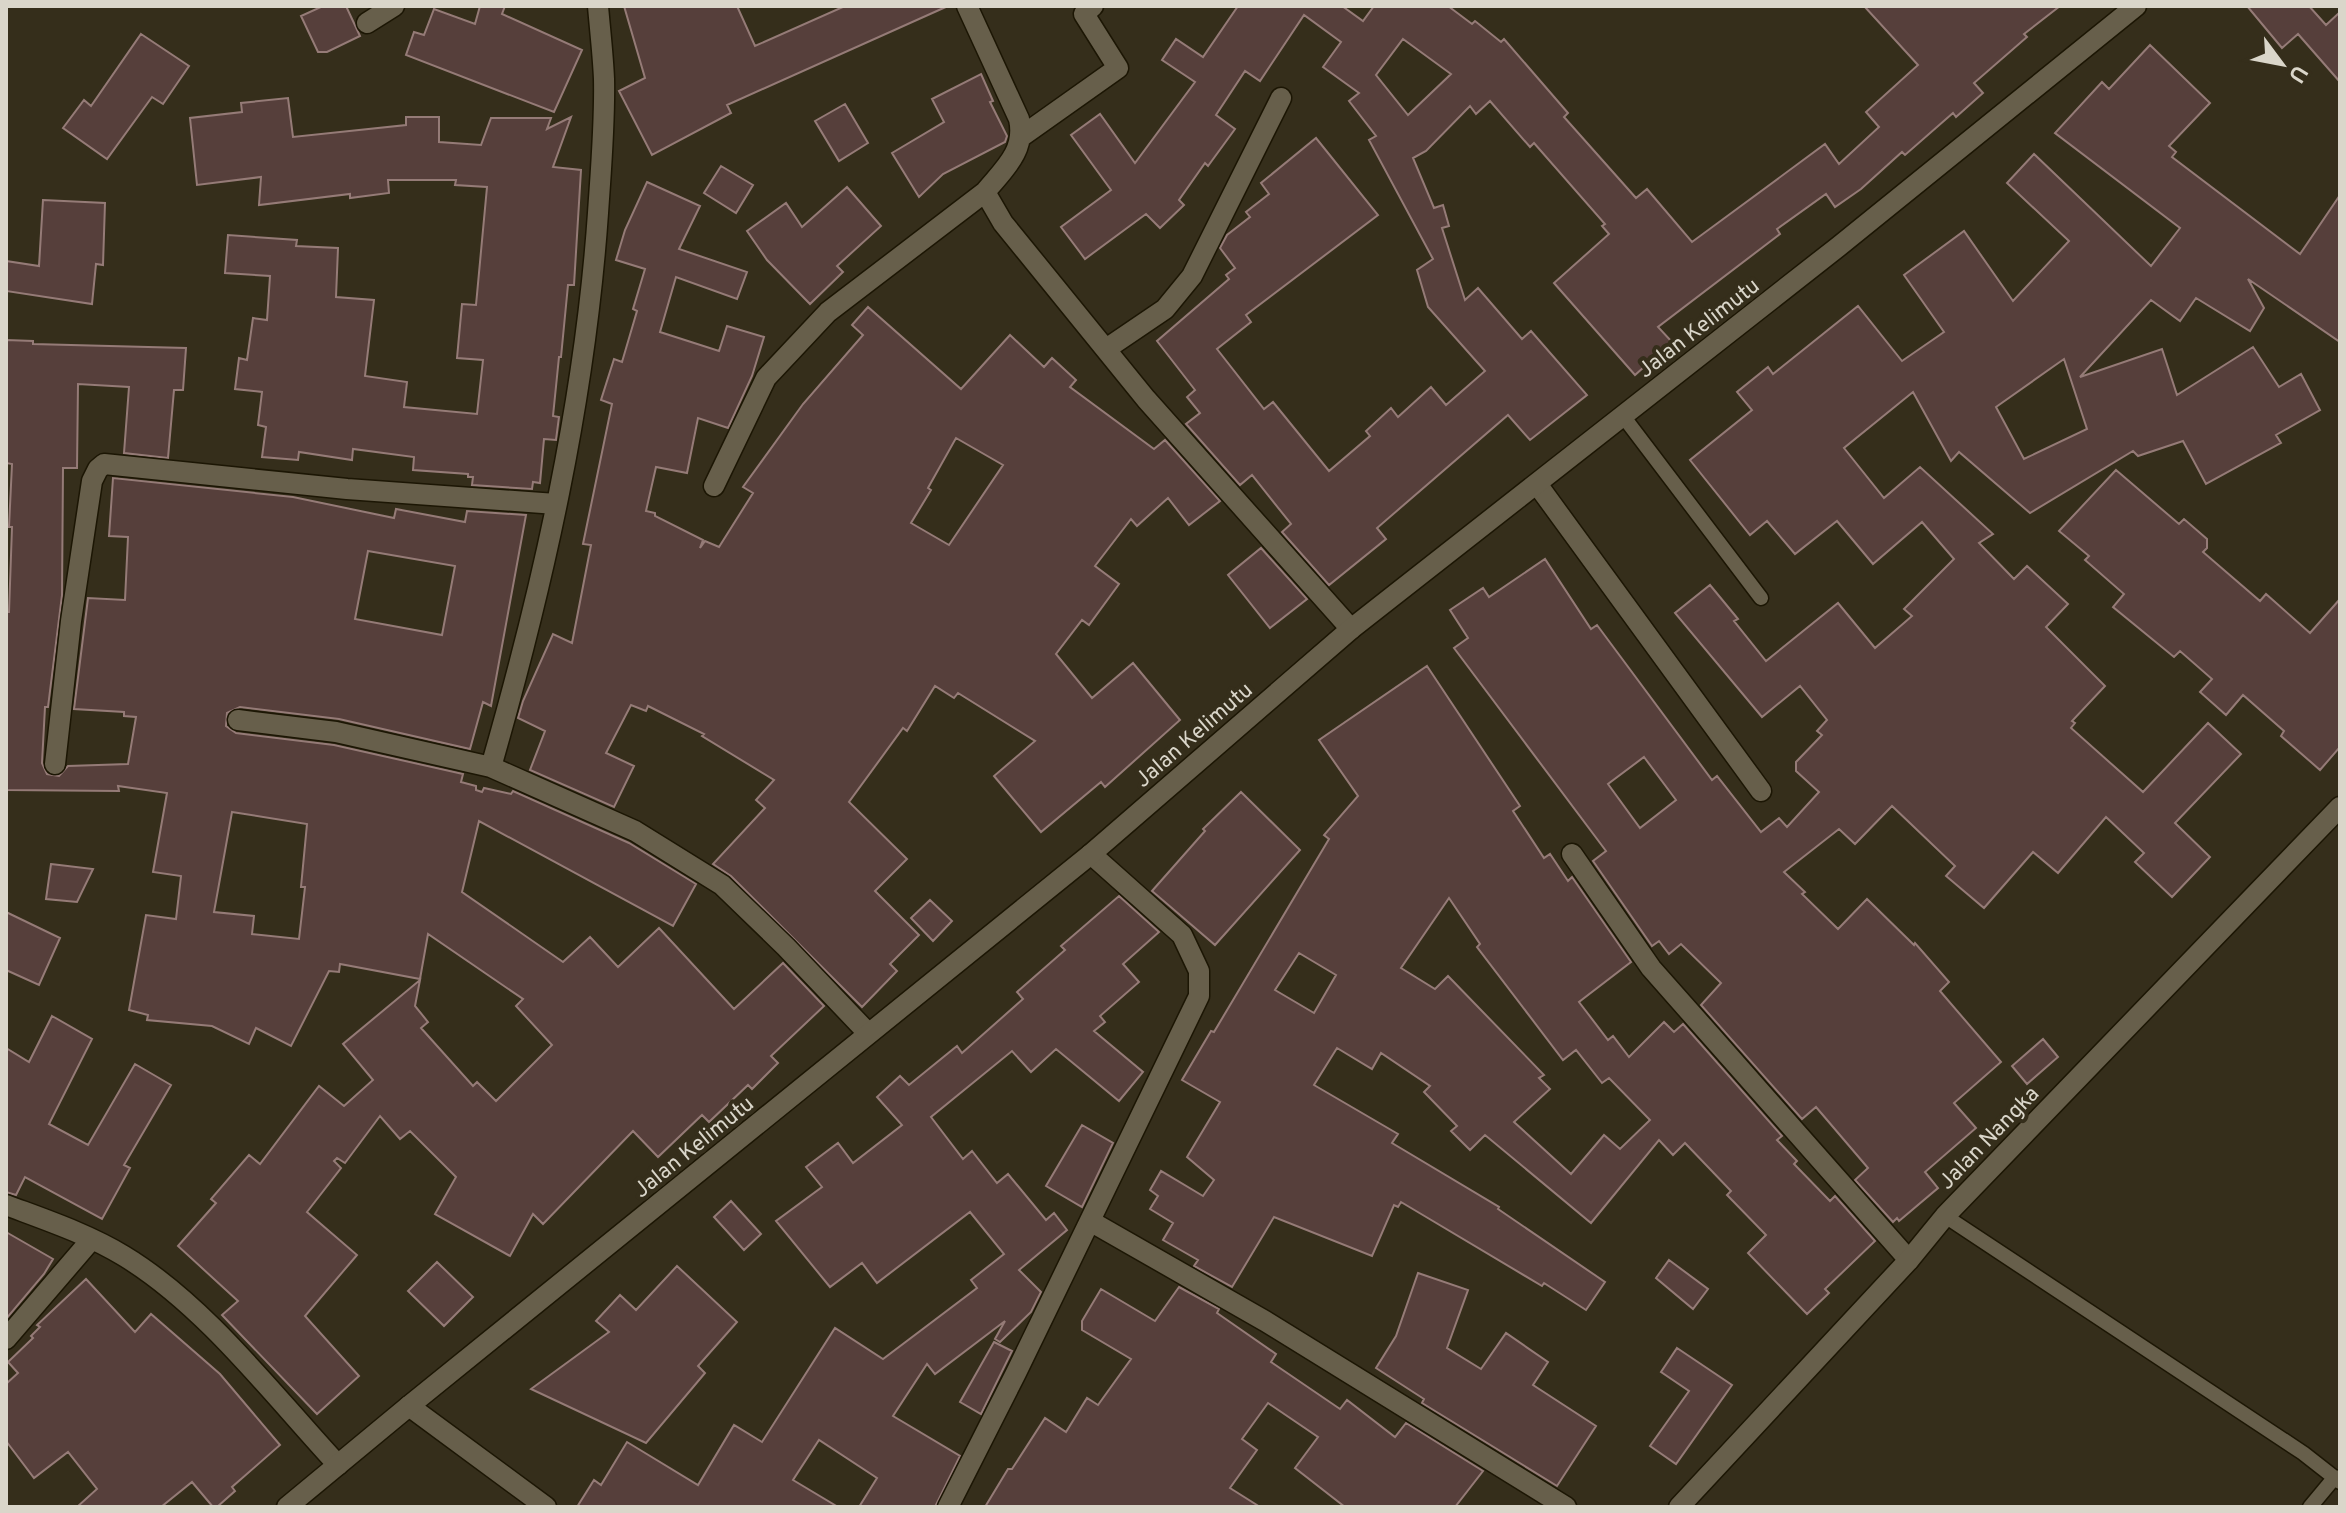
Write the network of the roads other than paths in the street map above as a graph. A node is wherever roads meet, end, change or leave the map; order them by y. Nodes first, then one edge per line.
1 (394, 6) edge
2 (598, 6) edge
3 (967, 6) edge
4 (1093, 6) edge
5 (2136, 6) edge
6 (367, 23) dead end
7 (1281, 98) dead end
8 (1022, 136) junction
9 (985, 192) junction
10 (1106, 349) junction
11 (1623, 416) junction
12 (1537, 484) junction
13 (714, 486) dead end
14 (556, 504) junction
15 (1761, 598) dead end
16 (1351, 629) junction
17 (238, 720) dead end
18 (55, 764) dead end
19 (491, 767) junction
20 (1761, 791) dead end
21 (2340, 807) edge
22 (1091, 854) junction
23 (1572, 854) dead end
24 (868, 1033) junction
25 (6, 1205) edge
26 (1945, 1216) junction
27 (1090, 1221) junction
28 (91, 1240) junction
29 (1909, 1260) junction
30 (6, 1339) edge
31 (409, 1406) junction
32 (338, 1465) junction
33 (2337, 1479) edge
34 (287, 1507) edge
35 (546, 1507) edge
36 (948, 1507) edge
37 (1566, 1507) edge
38 (1679, 1507) edge
39 (2310, 1507) edge

1 - 6 street
2 - 14 street
3 - 8 street
4 - 8 street
5 - 11 street, Jalan Kelimutu
7 - 10 street
8 - 9 street
9 - 10 street
9 - 13 street
10 - 16 street
11 - 12 street, Jalan Kelimutu
11 - 15 lane
12 - 16 street, Jalan Kelimutu
12 - 20 street
14 - 18 street
14 - 19 street
16 - 22 street, Jalan Kelimutu
17 - 19 street
19 - 24 street
21 - 26 street, Jalan Nangka
22 - 24 street, Jalan Kelimutu
22 - 27 street
23 - 29 street
24 - 31 street, Jalan Kelimutu
25 - 28 street
26 - 29 street, Jalan Nangka
26 - 33 lane
27 - 36 street
27 - 37 street
28 - 30 street
28 - 32 street
29 - 38 street, Jalan Nangka
31 - 32 street, Jalan Kelimutu
31 - 35 street
32 - 34 street, Jalan Kelimutu
33 - 39 lane

